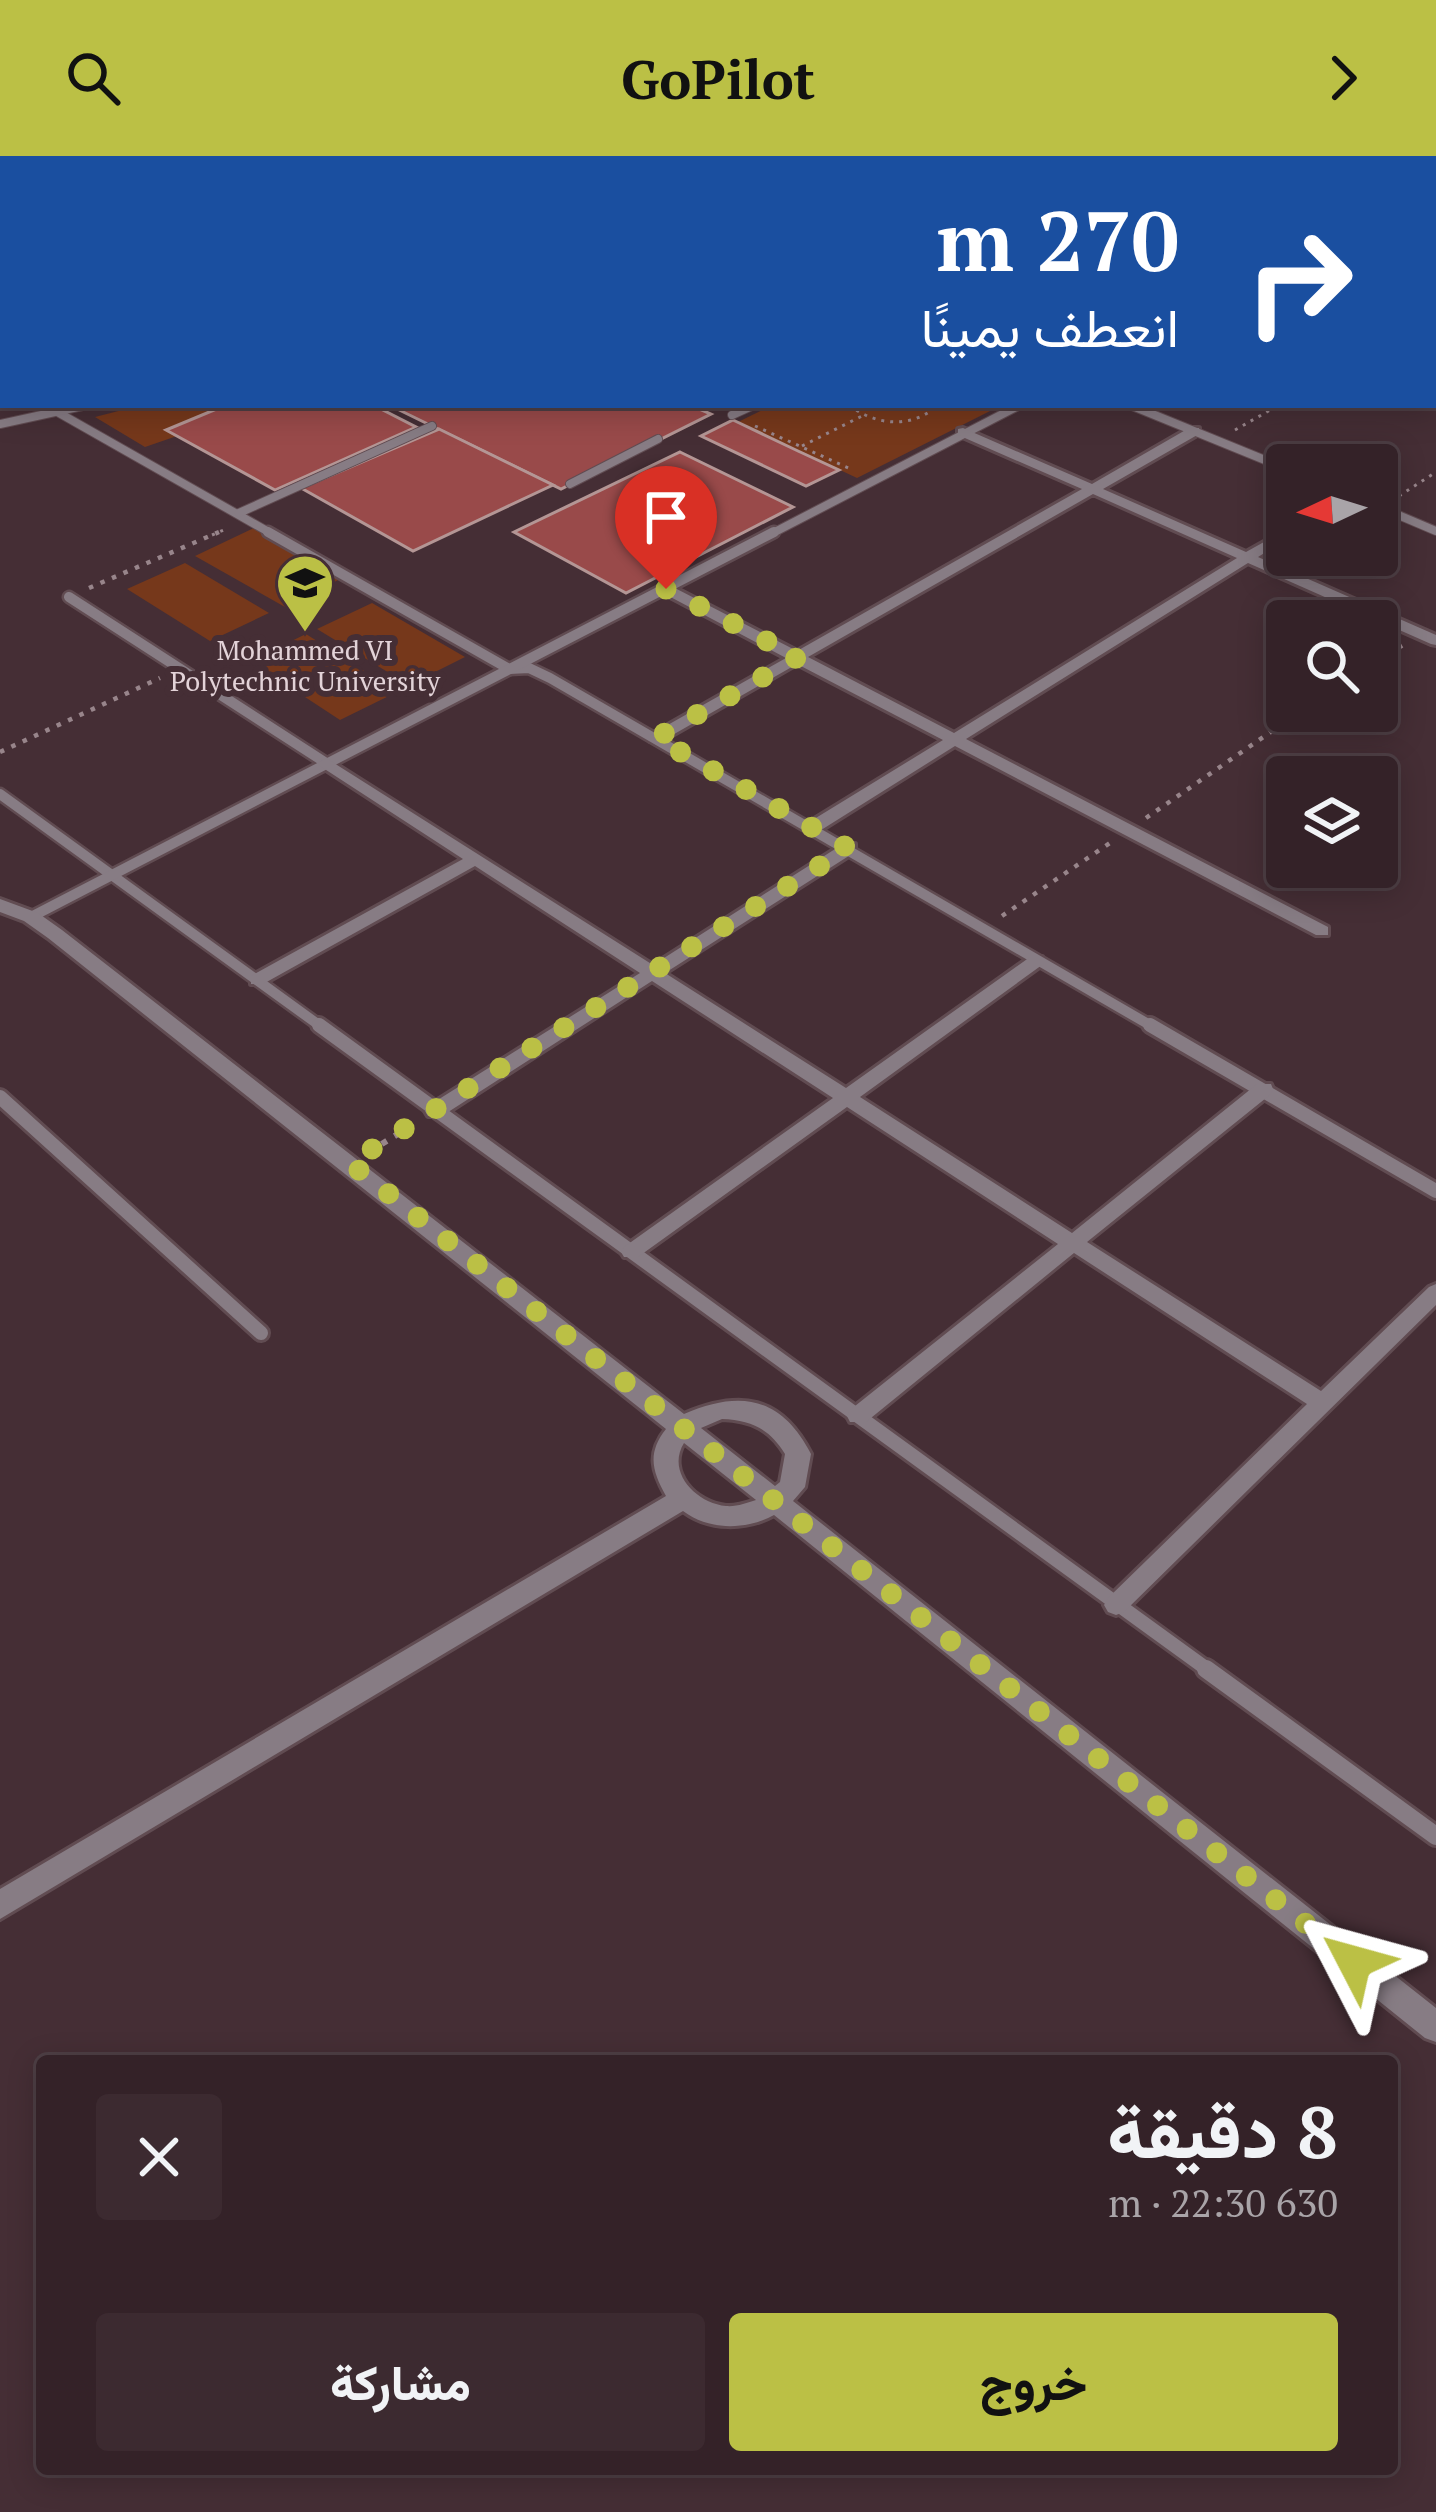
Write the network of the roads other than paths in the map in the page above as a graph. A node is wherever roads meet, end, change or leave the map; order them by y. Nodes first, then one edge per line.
1 (51, 408) edge
2 (75, 408) edge
3 (747, 408) edge
4 (1014, 408) edge
5 (1137, 408) edge
6 (58, 412) junction
7 (732, 415) road end
8 (0, 424) edge
9 (432, 426) dead end
10 (1194, 431) junction
11 (963, 432) junction
12 (658, 439) dead end
13 (1266, 461) edge
14 (570, 484) dead end
15 (1093, 489) junction
16 (1398, 515) edge
17 (244, 516) junction
18 (1436, 531) edge
19 (1266, 545) edge
20 (1247, 557) junction
21 (666, 589) junction
22 (70, 597) road end
23 (1436, 641) edge
24 (798, 657) junction
25 (509, 669) junction
26 (656, 738) junction
27 (955, 739) junction
28 (326, 763) junction
29 (0, 794) edge
30 (812, 828) junction
31 (848, 848) junction
32 (475, 859) junction
33 (110, 876) junction
34 (0, 905) edge
35 (31, 917) junction
36 (1322, 931) dead end
37 (1036, 961) junction
38 (652, 973) junction
39 (257, 980) junction
40 (1264, 1089) junction
41 (0, 1097) edge
42 (847, 1098) junction
43 (436, 1111) junction
44 (1436, 1191) edge
45 (1072, 1243) junction
46 (631, 1252) junction
47 (1436, 1292) edge
48 (261, 1333) dead end
49 (1322, 1403) junction
50 (858, 1416) junction
51 (683, 1424) junction
52 (681, 1500) junction
53 (779, 1501) junction
54 (1116, 1604) junction
55 (1436, 1836) edge
56 (0, 1905) edge
57 (1433, 2018) edge

1 - 6 lane
2 - 6 lane
3 - 7 lane
4 - 11 lane
5 - 10 lane
6 - 8 lane
6 - 17 lane
9 - 17 lane
10 - 13 lane
10 - 15 street
11 - 15 street
11 - 21 lane
12 - 14 lane
15 - 20 street
15 - 24 street
16 - 18 lane
17 - 25 lane
19 - 20 street
20 - 23 street
20 - 27 street
21 - 24 street
21 - 25 lane
22 - 28 lane
24 - 26 street
24 - 27 street
25 - 26 lane
25 - 28 lane
26 - 30 lane
27 - 30 street
27 - 36 street
28 - 32 street
28 - 33 lane
29 - 33 lane
30 - 31 lane
31 - 37 lane
31 - 38 street
32 - 38 street
32 - 39 street
33 - 35 lane
33 - 39 lane
34 - 35 street
35 - 51 street
37 - 40 lane
37 - 42 street
38 - 42 street
38 - 43 street
39 - 43 lane
40 - 44 lane
40 - 45 street
41 - 48 lane
42 - 45 street
42 - 46 street
43 - 46 lane
45 - 49 street
45 - 50 street
46 - 50 lane
47 - 49 street
49 - 54 street
50 - 54 lane
51 - 52 street
51 - 53 street
51 - 53 street
52 - 53 street
52 - 56 street
53 - 57 street
54 - 55 lane

